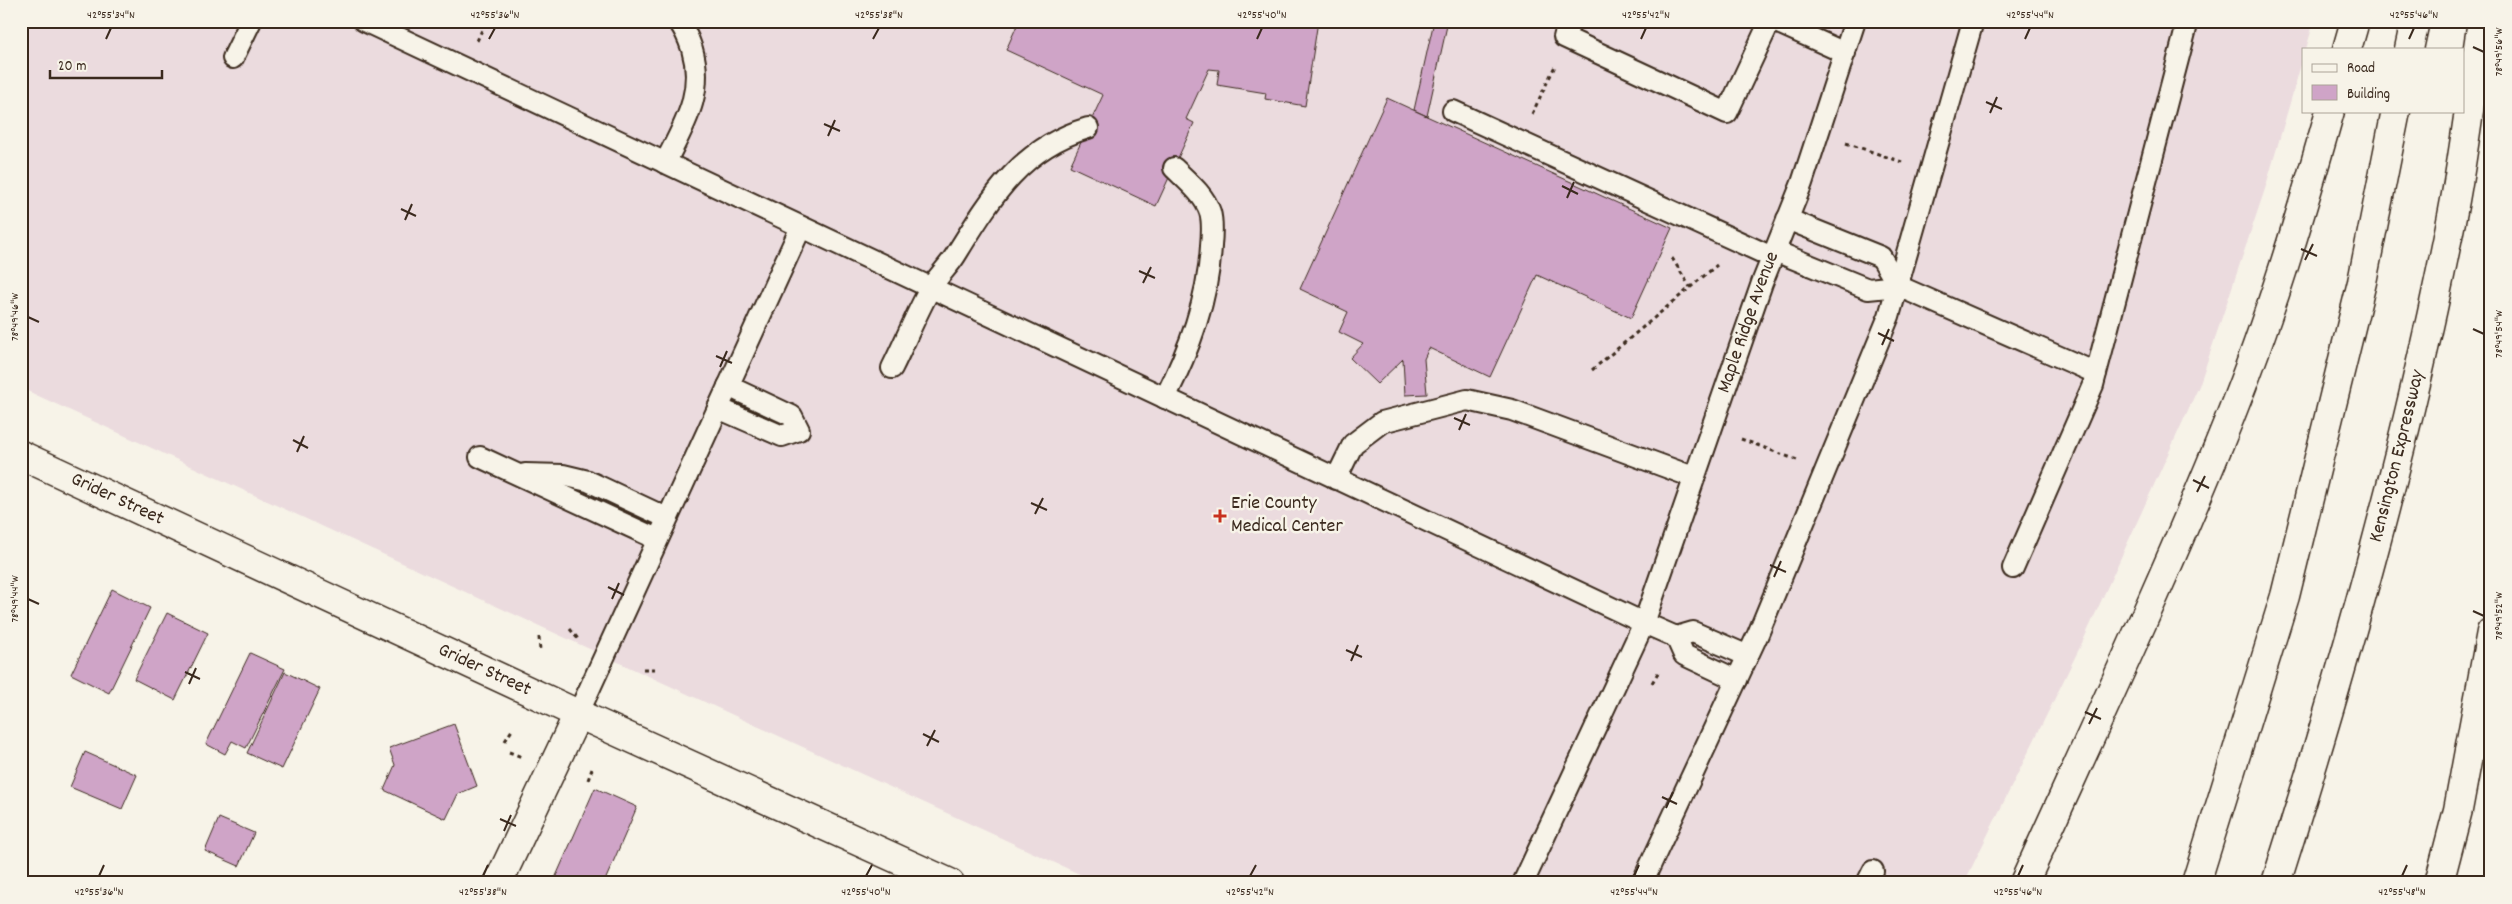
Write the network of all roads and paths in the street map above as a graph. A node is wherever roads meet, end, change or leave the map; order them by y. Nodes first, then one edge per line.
1 (250, 21) edge
2 (364, 21) edge
3 (486, 21) edge
4 (678, 21) edge
5 (1572, 21) edge
6 (1770, 21) edge
7 (1774, 21) edge
8 (1856, 21) edge
9 (1973, 21) edge
10 (2188, 21) edge
11 (2355, 21) edge
12 (2414, 21) edge
13 (2482, 21) edge
14 (476, 44) dead end
15 (2347, 48) edge
16 (2409, 48) edge
17 (1845, 53) junction
18 (233, 58) dead end
19 (1558, 58) dead end
20 (1453, 111) dead end
21 (2330, 112) edge
22 (2396, 112) edge
23 (1531, 118) dead end
24 (1088, 128) dead end
25 (1848, 143) dead end
26 (665, 163) junction
27 (1905, 164) dead end
28 (1174, 168) dead end
29 (1788, 219) junction
30 (801, 227) junction
31 (1773, 254) junction
32 (1672, 258) dead end
33 (1722, 261) dead end
34 (1898, 286) junction
35 (1690, 287) junction
36 (931, 288) junction
37 (892, 368) dead end
38 (1592, 370) dead end
39 (2096, 373) junction
40 (728, 386) junction
41 (1165, 398) junction
42 (718, 408) junction
43 (1741, 439) dead end
44 (21, 455) edge
45 (480, 457) dead end
46 (1798, 461) dead end
47 (517, 474) junction
48 (1693, 477) junction
49 (1336, 479) junction
50 (667, 518) junction
51 (657, 539) junction
52 (2014, 568) dead end
53 (1644, 623) junction
54 (570, 629) dead end
55 (2491, 632) edge
56 (539, 637) dead end
57 (1676, 637) junction
58 (578, 639) dead end
59 (540, 651) dead end
60 (1748, 656) junction
61 (643, 669) dead end
62 (655, 669) dead end
63 (1737, 680) junction
64 (578, 714) junction
65 (512, 730) dead end
66 (505, 741) dead end
67 (509, 752) dead end
68 (522, 757) dead end
69 (593, 766) dead end
70 (588, 780) dead end
71 (498, 883) edge
72 (950, 883) edge
73 (1523, 883) edge
74 (1642, 883) edge
75 (2024, 883) edge
76 (2196, 883) edge
77 (2276, 883) edge
78 (2439, 883) edge

1 - 18 lane
2 - 26 lane
3 - 14 path
4 - 26 lane
5 - 6 lane
7 - 17 lane
8 - 17 lane, Maple Ridge Avenue
9 - 34 lane
10 - 39 lane
11 - 15 main road
12 - 16 main road
13 - 77 main road, Kensington Expressway
17 - 29 lane, Maple Ridge Avenue
19 - 23 path
20 - 31 lane
21 - 75 main road
22 - 76 main road
24 - 36 lane
25 - 27 path
26 - 30 lane
28 - 41 lane
29 - 31 lane, Maple Ridge Avenue
29 - 34 lane
30 - 36 lane
30 - 40 lane
31 - 34 lane
31 - 48 lane, Maple Ridge Avenue
32 - 35 path
33 - 35 path
34 - 39 lane
34 - 60 lane
35 - 38 path
36 - 37 lane
36 - 41 lane
39 - 52 lane
40 - 42 lane
40 - 42 lane
41 - 49 lane
42 - 50 lane
43 - 46 path
44 - 64 main road, Grider Street
45 - 47 lane
47 - 50 lane
47 - 51 lane
48 - 49 lane
48 - 53 lane, Maple Ridge Avenue
49 - 53 lane
50 - 51 lane
51 - 64 lane
53 - 57 lane
53 - 73 lane, Maple Ridge Avenue
54 - 58 path
55 - 78 main road
56 - 59 path
57 - 60 lane
57 - 63 lane
60 - 63 lane
61 - 62 path
63 - 74 lane
64 - 71 main road
64 - 72 main road, Grider Street
65 - 66 path
67 - 68 path
69 - 70 path

